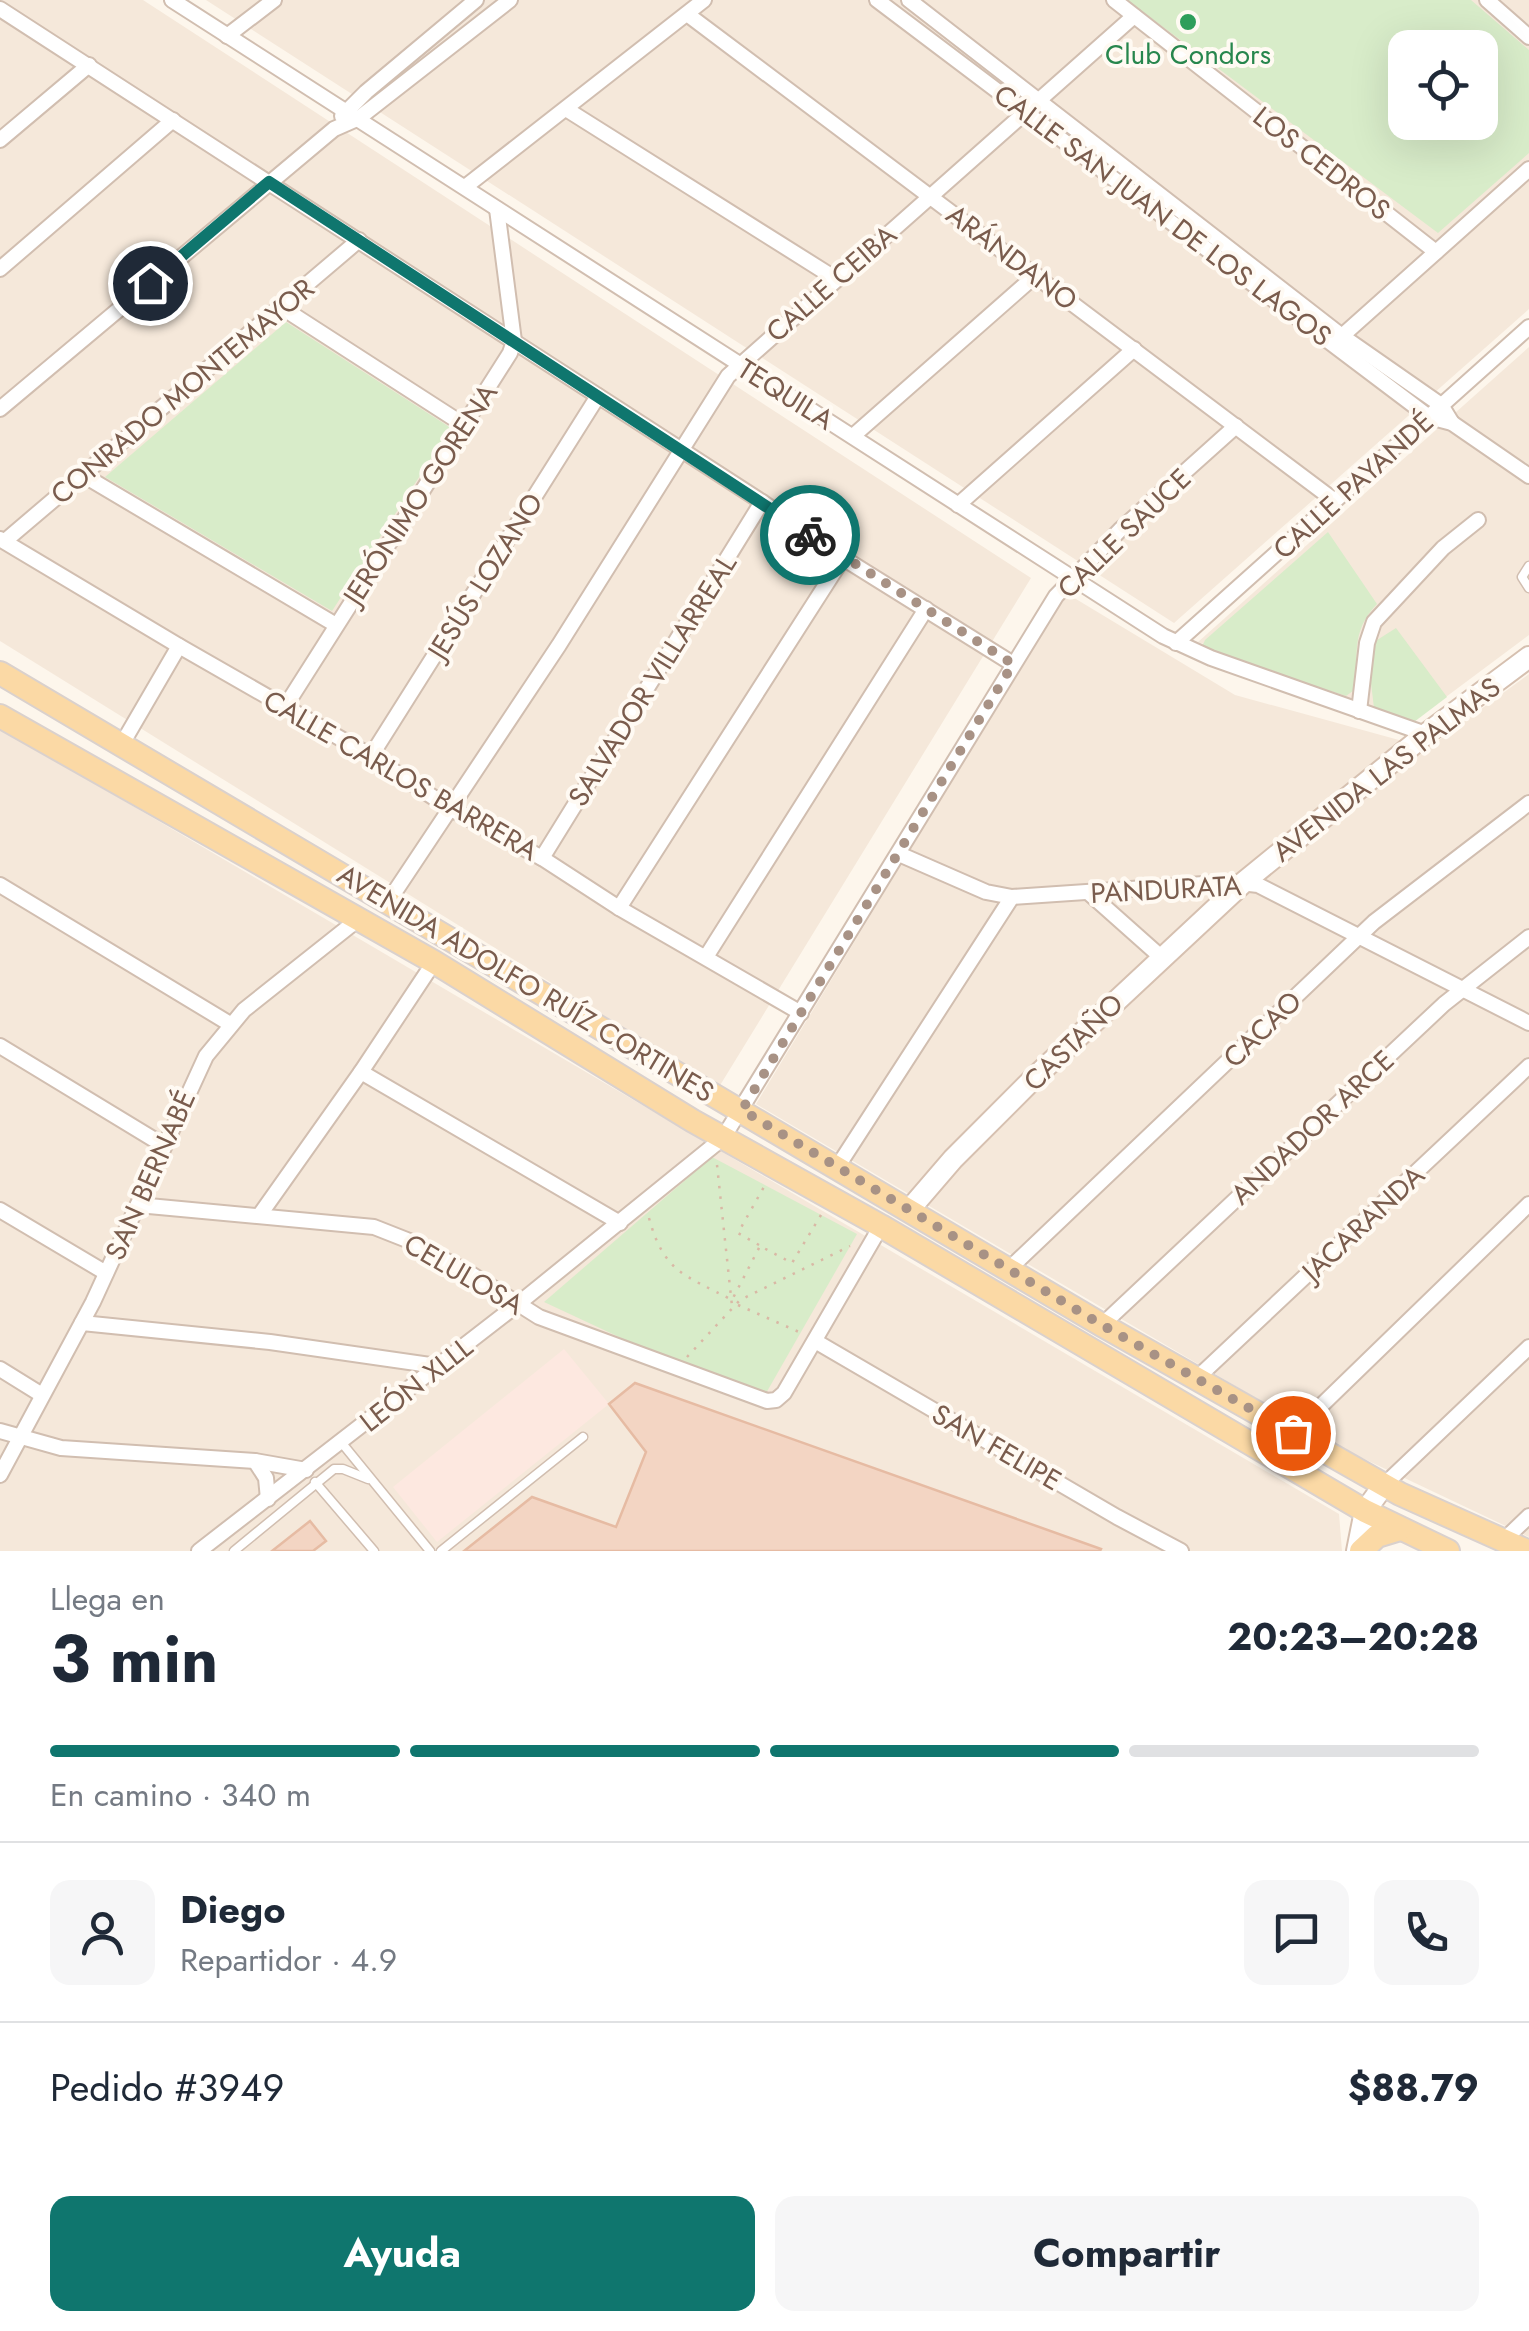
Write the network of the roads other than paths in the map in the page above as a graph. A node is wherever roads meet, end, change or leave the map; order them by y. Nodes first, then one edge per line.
1 (172, 0) edge
2 (274, 0) edge
3 (476, 0) edge
4 (510, 0) edge
5 (704, 0) edge
6 (878, 0) edge
7 (909, 0) edge
8 (1114, 0) edge
9 (1488, 0) edge
10 (0, 10) edge
11 (687, 14) junction
12 (1134, 16) junction
13 (227, 36) junction
14 (1529, 37) edge
15 (89, 65) junction
16 (1034, 106) junction
17 (566, 109) junction
18 (353, 114) junction
19 (173, 120) junction
20 (0, 140) edge
21 (1529, 168) edge
22 (269, 182) junction
23 (465, 187) junction
24 (932, 196) junction
25 (498, 209) junction
26 (359, 240) junction
27 (1436, 252) junction
28 (0, 269) edge
29 (1036, 275) junction
30 (836, 279) junction
31 (281, 306) junction
32 (1529, 327) edge
33 (1342, 336) junction
34 (514, 341) junction
35 (1134, 350) junction
36 (738, 364) junction
37 (598, 396) junction
38 (1441, 406) junction
39 (0, 409) edge
40 (1428, 417) junction
41 (1452, 422) junction
42 (464, 426) junction
43 (1236, 426) junction
44 (852, 436) junction
45 (679, 450) junction
46 (83, 475) junction
47 (1529, 476) edge
48 (1335, 501) junction
49 (762, 502) junction
50 (958, 505) junction
51 (1478, 520) dead end
52 (2, 540) edge
53 (843, 558) junction
54 (1529, 566) edge
55 (1073, 578) junction
56 (1529, 588) edge
57 (926, 609) junction
58 (336, 625) junction
59 (1176, 643) junction
60 (179, 646) junction
61 (1529, 656) edge
62 (1013, 664) junction
63 (0, 672) edge
64 (285, 706) junction
65 (1359, 711) junction
66 (0, 716) edge
67 (1426, 734) junction
68 (122, 744) junction
69 (371, 756) junction
70 (1529, 803) edge
71 (452, 809) junction
72 (899, 854) junction
73 (542, 858) junction
74 (1244, 882) junction
75 (0, 885) edge
76 (1089, 893) junction
77 (1012, 898) junction
78 (388, 902) junction
79 (619, 908) junction
80 (356, 921) junction
81 (1357, 937) junction
82 (1529, 937) edge
83 (1161, 957) junction
84 (706, 958) junction
85 (434, 962) junction
86 (1462, 988) junction
87 (801, 1013) junction
88 (1529, 1023) edge
89 (230, 1024) junction
90 (0, 1046) edge
91 (1529, 1066) edge
92 (361, 1072) junction
93 (742, 1110) junction
94 (162, 1145) junction
95 (719, 1148) junction
96 (838, 1166) junction
97 (1529, 1204) edge
98 (138, 1205) junction
99 (910, 1209) junction
100 (0, 1210) edge
101 (258, 1216) junction
102 (620, 1223) junction
103 (881, 1226) junction
104 (1008, 1269) junction
105 (106, 1273) junction
106 (518, 1304) junction
107 (82, 1323) junction
108 (1102, 1325) junction
109 (815, 1341) junction
110 (1529, 1348) edge
111 (438, 1366) junction
112 (0, 1370) edge
113 (1196, 1379) junction
114 (42, 1395) junction
115 (0, 1431) edge
116 (1293, 1433) junction
117 (21, 1437) junction
118 (583, 1437) dead end
119 (341, 1442) junction
120 (255, 1461) junction
121 (0, 1475) edge
122 (311, 1476) junction
123 (368, 1478) junction
124 (1384, 1485) junction
125 (268, 1500) junction
126 (1365, 1512) junction
127 (1529, 1516) edge
128 (1400, 1529) junction
129 (1503, 1540) junction
130 (371, 1547) edge
131 (199, 1551) edge
132 (234, 1551) edge
133 (359, 1551) edge
134 (430, 1551) edge
135 (441, 1551) edge
136 (1181, 1551) edge
137 (1359, 1551) edge
138 (1448, 1551) edge
139 (1527, 1551) edge

1 - 13 street, TEQUILA
2 - 13 street
3 - 18 street
4 - 18 street
5 - 11 street
6 - 16 street, CALLE SAN JUAN DE LOS LAGOS
7 - 16 street, CALLE SAN JUAN DE LOS LAGOS
8 - 12 street, LOS CEDROS
9 - 14 street
10 - 15 street
11 - 17 street
11 - 24 street, ARÁNDANO
12 - 16 street, CALLE CEIBA
12 - 27 street, LOS CEDROS
13 - 18 street, TEQUILA
15 - 19 street
15 - 20 street
16 - 24 street, CALLE CEIBA
16 - 33 street, CALLE SAN JUAN DE LOS LAGOS
16 - 40 street, CALLE SAN JUAN DE LOS LAGOS
17 - 23 street
17 - 30 street
18 - 22 street
18 - 23 street, TEQUILA
19 - 22 street
19 - 28 street
21 - 27 street
22 - 26 street
22 - 39 street
23 - 25 street, TEQUILA
24 - 29 street, ARÁNDANO
24 - 30 street, CALLE CEIBA
25 - 34 street
25 - 36 street, TEQUILA
26 - 31 street, CONRADO MONTEMAYOR
26 - 34 street
27 - 33 street
29 - 35 street, ARÁNDANO
29 - 44 street
30 - 36 street, CALLE CEIBA
31 - 42 street
31 - 46 street, CONRADO MONTEMAYOR
32 - 38 street, CALLE PAYANDÉ
33 - 38 street, CALLE SAN JUAN DE LOS LAGOS
34 - 37 street
34 - 42 street, JERÓNIMO GORENA
35 - 43 street, ARÁNDANO
35 - 50 street
36 - 44 street, TEQUILA
36 - 45 street, CALLE CEIBA
37 - 45 street
37 - 69 street, JESÚS LOZANO
38 - 40 street, CALLE PAYANDÉ
38 - 41 street, CALLE SAN JUAN DE LOS LAGOS
40 - 41 street, CALLE SAN JUAN DE LOS LAGOS
40 - 48 street, CALLE PAYANDÉ
41 - 47 street, CALLE SAN JUAN DE LOS LAGOS
42 - 58 street, JERÓNIMO GORENA
43 - 48 street, ARÁNDANO
43 - 55 street, CALLE SAUCE
44 - 50 street, TEQUILA
45 - 49 street
45 - 71 street, CALLE CEIBA
46 - 52 street, CONRADO MONTEMAYOR
46 - 58 street
48 - 59 street, CALLE PAYANDÉ
49 - 53 street
49 - 73 street, SALVADOR VILLARREAL
50 - 55 street, TEQUILA
51 - 65 street
52 - 60 street, CALLE CARLOS BARRERA
53 - 57 street
53 - 79 street
54 - 56 lane
55 - 59 street, TEQUILA
55 - 62 street, CALLE SAUCE
57 - 62 street
57 - 84 street
58 - 64 street, JERÓNIMO GORENA
59 - 65 street, TEQUILA
60 - 64 street, CALLE CARLOS BARRERA
60 - 68 street
61 - 67 street, AVENIDA LAS PALMAS
62 - 72 street, CALLE SAUCE
63 - 68 main road, AVENIDA ADOLFO RUÍZ CORTINES
64 - 69 street, CALLE CARLOS BARRERA
65 - 67 street, TEQUILA
66 - 80 main road, AVENIDA ADOLFO RUÍZ CORTINES
67 - 74 street, AVENIDA LAS PALMAS
68 - 78 main road, AVENIDA ADOLFO RUÍZ CORTINES
69 - 71 street, CALLE CARLOS BARRERA
70 - 81 street, CACAO
71 - 73 street, CALLE CARLOS BARRERA
71 - 78 street, CALLE CEIBA
72 - 77 street, PANDURATA
72 - 87 street, CALLE SAUCE
73 - 79 street, CALLE CARLOS BARRERA
74 - 76 street, PANDURATA
74 - 81 street, PANDURATA
74 - 83 street, CASTAÑO
75 - 89 street
76 - 77 street, PANDURATA
76 - 83 street
77 - 96 street
78 - 93 main road, AVENIDA ADOLFO RUÍZ CORTINES
79 - 84 street, CALLE CARLOS BARRERA
80 - 85 main road, AVENIDA ADOLFO RUÍZ CORTINES
80 - 89 street, SAN BERNABÉ
81 - 86 street, PANDURATA
81 - 104 street, CACAO
82 - 86 street, ANDADOR ARCE
83 - 99 street, CASTAÑO
84 - 87 street, CALLE CARLOS BARRERA
85 - 92 street
85 - 95 main road, AVENIDA ADOLFO RUÍZ CORTINES
86 - 88 street, PANDURATA
86 - 108 street, ANDADOR ARCE
87 - 93 street, CALLE SAUCE
89 - 94 street, SAN BERNABÉ
90 - 94 street
91 - 113 street, JACARANDA
92 - 101 street
92 - 102 street
93 - 95 street, CALLE SAUCE
93 - 96 main road, AVENIDA ADOLFO RUÍZ CORTINES
94 - 98 street, SAN BERNABÉ
95 - 102 street, LEÓN XLLL
95 - 103 main road, AVENIDA ADOLFO RUÍZ CORTINES
96 - 99 main road, AVENIDA ADOLFO RUÍZ CORTINES
97 - 116 street
98 - 101 street, CELULOSA
98 - 105 street, SAN BERNABÉ
99 - 104 main road, AVENIDA ADOLFO RUÍZ CORTINES
100 - 105 street
101 - 106 street, CELULOSA
102 - 106 street, LEÓN XLLL
103 - 109 street
103 - 126 main road, AVENIDA ADOLFO RUÍZ CORTINES
104 - 108 main road, AVENIDA ADOLFO RUÍZ CORTINES
105 - 107 street, SAN BERNABÉ
106 - 109 street, CELULOSA
106 - 111 street, LEÓN XLLL
107 - 111 street
107 - 114 street, SAN BERNABÉ
108 - 113 main road, AVENIDA ADOLFO RUÍZ CORTINES
109 - 136 street, SAN FELIPE
110 - 124 street
111 - 119 street, LEÓN XLLL
112 - 114 street
113 - 116 main road, AVENIDA ADOLFO RUÍZ CORTINES
114 - 117 street, SAN BERNABÉ
115 - 117 street
116 - 124 main road, AVENIDA ADOLFO RUÍZ CORTINES
117 - 120 street
117 - 121 street, SAN BERNABÉ
118 - 135 lane
119 - 122 street, LEÓN XLLL
119 - 123 lane
120 - 122 street
120 - 125 street
122 - 123 lane
122 - 125 street, LEÓN XLLL
122 - 130 lane
122 - 132 lane
123 - 134 lane
124 - 126 street
124 - 129 main road, AVENIDA ADOLFO RUÍZ CORTINES
125 - 131 street, LEÓN XLLL
126 - 128 main road, AVENIDA ADOLFO RUÍZ CORTINES
126 - 137 street
127 - 129 street
128 - 137 main road
128 - 138 main road, AVENIDA ADOLFO RUÍZ CORTINES
129 - 139 main road, AVENIDA ADOLFO RUÍZ CORTINES
130 - 133 lane

